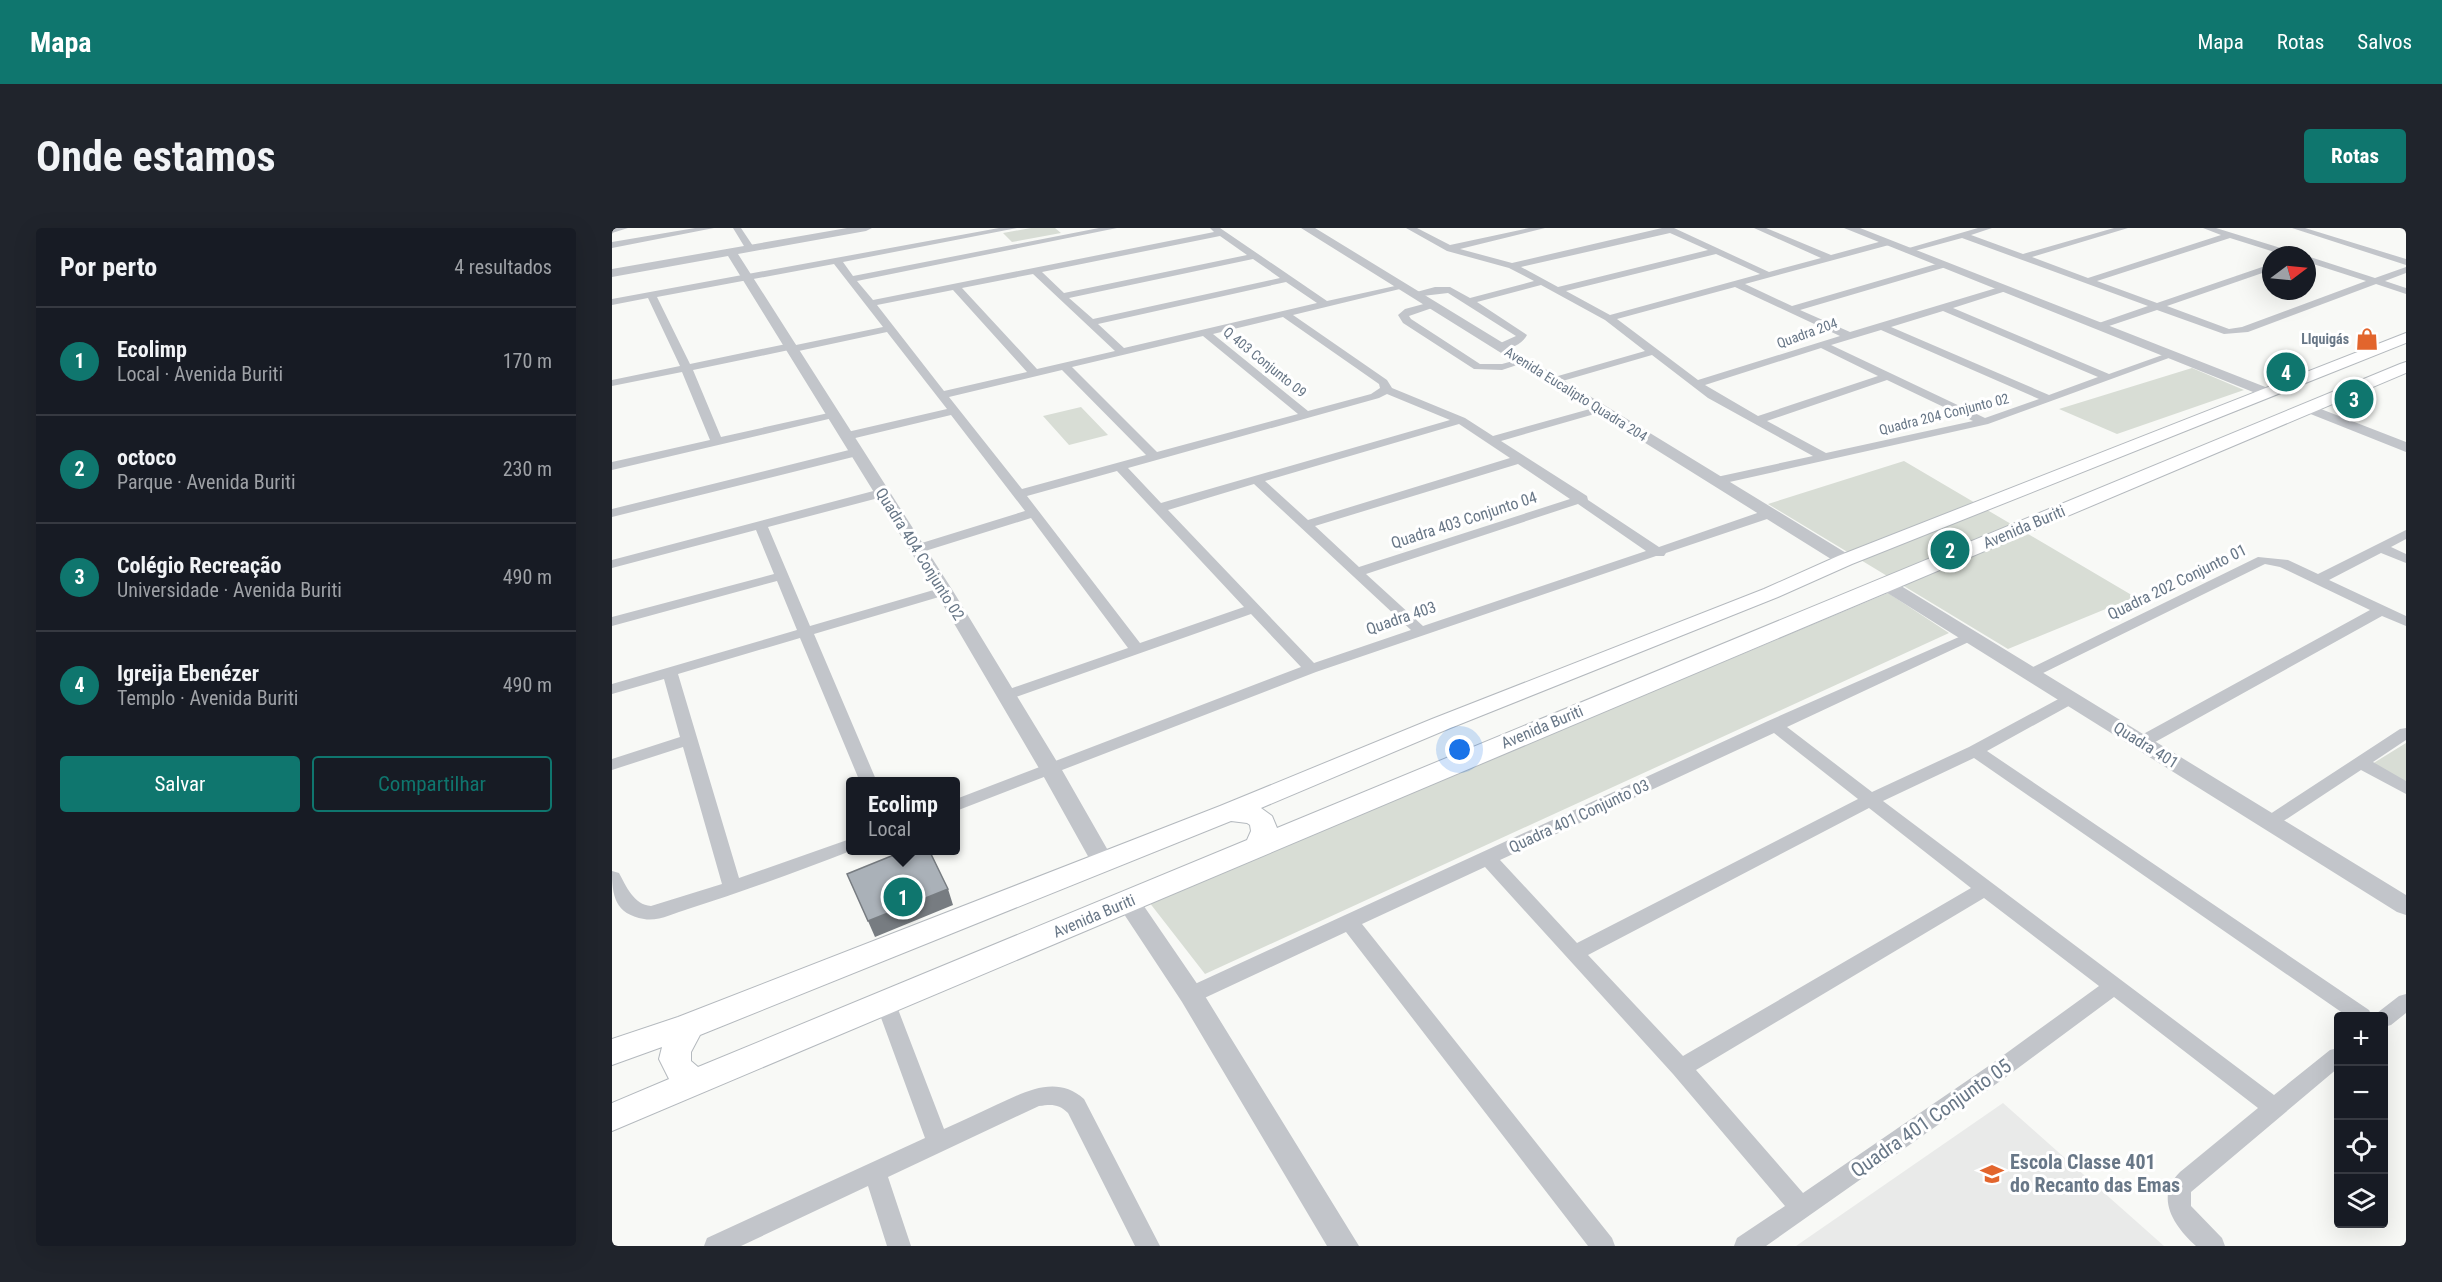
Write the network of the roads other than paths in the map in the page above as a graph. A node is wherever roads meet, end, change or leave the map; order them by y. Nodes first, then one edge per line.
1 (624, 228) edge
2 (710, 228) edge
3 (737, 228) edge
4 (866, 228) edge
5 (945, 228) edge
6 (1013, 228) edge
7 (1113, 228) edge
8 (1307, 228) edge
9 (1410, 228) edge
10 (1500, 228) edge
11 (1541, 228) edge
12 (1758, 228) edge
13 (1852, 228) edge
14 (1988, 228) edge
15 (2124, 228) edge
16 (2207, 228) edge
17 (2296, 228) edge
18 (1669, 229) edge
19 (612, 230) edge
20 (1218, 230) edge
21 (830, 231) edge
22 (1512, 234) junction
23 (1962, 235) junction
24 (2231, 235) junction
25 (1066, 237) junction
26 (957, 238) junction
27 (1886, 243) junction
28 (1076, 244) dead end
29 (612, 245) edge
30 (2266, 246) edge
31 (750, 249) junction
32 (1450, 249) junction
33 (1907, 250) junction
34 (1717, 251) junction
35 (731, 252) junction
36 (1085, 252) dead end
37 (1253, 256) junction
38 (2023, 257) junction
39 (1830, 258) junction
40 (1094, 259) junction
41 (837, 261) junction
42 (2316, 262) edge
43 (2406, 262) edge
44 (1944, 265) junction
45 (1512, 266) junction
46 (2262, 270) edge
47 (2406, 270) edge
48 (1035, 271) junction
49 (612, 273) edge
50 (1769, 275) junction
51 (748, 278) junction
52 (851, 279) junction
53 (1287, 279) junction
54 (2088, 281) junction
55 (2376, 281) junction
56 (1543, 282) junction
57 (1736, 284) junction
58 (1401, 286) junction
59 (956, 287) junction
60 (2003, 289) junction
61 (1558, 290) junction
62 (2406, 291) edge
63 (1414, 294) junction
64 (651, 295) junction
65 (1063, 296) junction
66 (1470, 301) junction
67 (612, 302) edge
68 (869, 304) junction
69 (1325, 304) junction
70 (1431, 305) junction
71 (2156, 306) junction
72 (1945, 308) junction
73 (1792, 309) junction
74 (1285, 314) junction
75 (1609, 318) junction
76 (1092, 323) junction
77 (2100, 326) junction
78 (1883, 327) junction
79 (888, 329) junction
80 (1206, 333) junction
81 (1849, 336) junction
82 (2406, 338) edge
83 (1824, 346) junction
84 (792, 347) junction
85 (1500, 347) junction
86 (1122, 352) junction
87 (1652, 352) junction
88 (2172, 355) junction
89 (1524, 361) junction
90 (1065, 366) junction
91 (686, 367) junction
92 (2406, 367) edge
93 (1034, 373) junction
94 (1886, 377) junction
95 (2109, 378) junction
96 (1555, 380) junction
97 (612, 382) edge
98 (1695, 385) junction
99 (1386, 390) junction
100 (2268, 393) junction
101 (942, 395) junction
102 (2049, 399) junction
103 (2308, 408) junction
104 (1601, 409) junction
105 (954, 411) junction
106 (1305, 414) junction
107 (833, 415) junction
108 (1461, 420) junction
109 (1758, 420) junction
110 (1984, 422) junction
111 (2187, 426) junction
112 (847, 436) junction
113 (1493, 440) junction
114 (717, 442) junction
115 (2145, 442) junction
116 (2224, 442) junction
117 (2406, 447) edge
118 (857, 452) junction
119 (1155, 456) junction
120 (1826, 458) junction
121 (1520, 459) junction
122 (2184, 460) junction
123 (612, 466) edge
124 (1119, 466) junction
125 (1257, 480) junction
126 (1716, 481) junction
127 (881, 494) junction
128 (1019, 494) junction
129 (1582, 499) junction
130 (1159, 508) junction
131 (612, 513) edge
132 (1034, 513) junction
133 (1768, 514) junction
134 (760, 525) junction
135 (1306, 525) junction
136 (1920, 532) junction
137 (2406, 534) edge
138 (2379, 547) junction
139 (917, 549) junction
140 (1659, 553) junction
141 (1953, 556) junction
142 (2406, 559) edge
143 (1845, 560) junction
144 (612, 564) edge
145 (1357, 572) junction
146 (781, 576) junction
147 (2320, 579) junction
148 (1887, 585) junction
149 (944, 591) junction
150 (1770, 593) junction
151 (1252, 609) junction
152 (2382, 610) junction
153 (1805, 617) junction
154 (612, 622) edge
155 (2406, 622) edge
156 (1419, 630) junction
157 (804, 632) junction
158 (1968, 637) junction
159 (1137, 650) junction
160 (1311, 669) junction
161 (670, 672) junction
162 (2030, 674) junction
163 (612, 689) edge
164 (1007, 695) junction
165 (2070, 699) junction
166 (1774, 725) junction
167 (2406, 733) edge
168 (689, 740) junction
169 (2142, 742) junction
170 (1975, 751) junction
171 (2361, 763) junction
172 (612, 765) edge
173 (1051, 770) junction
174 (867, 777) edge
175 (2406, 788) edge
176 (1871, 800) junction
177 (960, 804) edge
178 (1229, 812) junction
179 (2270, 822) junction
180 (846, 845) edge
181 (1257, 847) junction
182 (1488, 859) junction
183 (1102, 861) junction
184 (612, 878) edge
185 (732, 888) junction
186 (1986, 889) junction
187 (1128, 902) junction
188 (2406, 906) edge
189 (1350, 923) junction
190 (1575, 953) junction
191 (2114, 986) junction
192 (1191, 995) junction
193 (2406, 1002) edge
194 (886, 1004) junction
195 (2355, 1012) edge
196 (2388, 1016) edge
197 (689, 1026) junction
198 (612, 1052) edge
199 (2334, 1059) edge
200 (1681, 1068) junction
201 (700, 1081) junction
202 (2275, 1108) junction
203 (612, 1117) edge
204 (938, 1142) junction
205 (875, 1173) junction
206 (1801, 1208) junction
207 (716, 1246) edge
208 (899, 1246) edge
209 (1148, 1246) edge
210 (1344, 1246) edge
211 (1603, 1246) edge
212 (1746, 1246) edge
213 (2213, 1246) edge

1 - 19 street
2 - 29 street
3 - 31 street
4 - 21 street
5 - 26 street
6 - 26 street
7 - 25 street
8 - 58 street, Avenida Eucalipto Quadra 204
9 - 32 street
10 - 22 street
11 - 22 street
12 - 39 street
13 - 27 street
14 - 23 street
15 - 38 street
16 - 24 street
17 - 43 street
18 - 34 street
18 - 45 street
20 - 37 street
20 - 40 street
21 - 31 street
22 - 32 street
23 - 33 street
23 - 38 street
24 - 30 street
24 - 54 street
25 - 28 street
25 - 52 street
26 - 41 street
27 - 33 street
27 - 39 street
31 - 35 street
32 - 45 street
33 - 44 street
34 - 50 street
34 - 61 street
35 - 49 street
35 - 51 street, Quadra 404 Conjunto 02
36 - 40 street
37 - 53 street
37 - 65 street
38 - 54 street
39 - 50 street
40 - 48 street
41 - 51 street
41 - 52 street
42 - 55 street
44 - 60 street
44 - 73 street
45 - 56 street
46 - 71 street
47 - 55 street
48 - 59 street
48 - 65 street
50 - 57 street
51 - 64 street
51 - 84 street, Quadra 404 Conjunto 02
52 - 68 street
53 - 69 street
53 - 76 street
54 - 71 street
55 - 62 street
55 - 71 street
56 - 61 street
56 - 66 street
57 - 73 street, Quadra 204
57 - 75 street
58 - 63 street, Avenida Eucalipto Quadra 204
58 - 69 street
59 - 68 street
59 - 93 street
60 - 72 street
60 - 77 street
61 - 75 street
63 - 66 street
63 - 70 street, Avenida Eucalipto Quadra 204
64 - 67 street
64 - 91 street
65 - 76 street
66 - 85 street
68 - 79 street
69 - 74 street
70 - 85 street, Avenida Eucalipto Quadra 204
70 - 89 street
71 - 77 street
72 - 78 street
72 - 95 street
73 - 81 street, Quadra 204
74 - 80 street
74 - 99 street
75 - 87 street
76 - 86 street
77 - 88 street
78 - 81 street
78 - 102 street
79 - 84 street
79 - 101 street
80 - 86 street
80 - 106 street, Q 403 Conjunto 09
81 - 83 street, Quadra 204
82 - 100 main road, Avenida Buriti
83 - 94 street
83 - 98 street, Quadra 204
84 - 91 street
84 - 107 street, Quadra 404 Conjunto 02
85 - 89 street, Avenida Eucalipto Quadra 204
86 - 90 street
87 - 96 street
87 - 98 street
88 - 95 street, Quadra 204 Conjunto 02
88 - 100 street
89 - 96 street, Avenida Eucalipto Quadra 204
90 - 93 street
90 - 119 street
91 - 97 street
91 - 114 street
92 - 103 main road, Avenida Buriti
93 - 101 street
94 - 109 street
94 - 110 street
95 - 102 street, Quadra 204 Conjunto 02
96 - 104 street, Avenida Eucalipto Quadra 204
98 - 109 street
99 - 106 street
99 - 108 street
100 - 111 main road, Avenida Buriti
101 - 105 street
102 - 110 street, Quadra 204 Conjunto 02
103 - 116 main road, Avenida Buriti
103 - 117 street
104 - 113 street
104 - 126 street, Avenida Eucalipto Quadra 204
105 - 112 street
105 - 128 street
106 - 119 street
107 - 112 street, Quadra 404 Conjunto 02
107 - 114 street
108 - 113 street
108 - 125 street
109 - 120 street
110 - 120 street, Quadra 204 Conjunto 02
111 - 115 main road, Avenida Buriti
111 - 116 main road
112 - 118 street, Quadra 404 Conjunto 02
113 - 121 street
114 - 123 street
115 - 122 main road
115 - 136 main road, Avenida Buriti
116 - 122 main road, Avenida Buriti
118 - 127 street, Quadra 404 Conjunto 02
118 - 131 street
119 - 124 street
120 - 126 street, Quadra 204 Conjunto 02
121 - 129 street
121 - 135 street
122 - 141 main road, Avenida Buriti
124 - 128 street
124 - 130 street
125 - 130 street
125 - 135 street
126 - 133 street, Avenida Eucalipto Quadra 204
127 - 134 street
127 - 139 street, Quadra 404 Conjunto 02
128 - 132 street
129 - 140 street
129 - 145 street, Quadra 403 Conjunto 04
130 - 151 street
132 - 139 street
132 - 159 street
133 - 140 street, Quadra 403
133 - 143 street, Avenida Eucalipto Quadra 204
134 - 144 street
134 - 146 street
135 - 145 street
136 - 141 main road
136 - 143 main road, Avenida Buriti
137 - 138 street
138 - 142 street
138 - 147 street
139 - 149 street, Quadra 404 Conjunto 02
140 - 156 street, Quadra 403
141 - 148 main road, Avenida Buriti
143 - 150 main road, Avenida Buriti
145 - 156 street
146 - 154 street
146 - 157 street
147 - 152 street, Quadra 202 Conjunto 01
147 - 162 street, Quadra 202 Conjunto 01
148 - 153 main road, Avenida Buriti
148 - 158 street, Quadra 401
149 - 157 street
149 - 164 street, Quadra 404 Conjunto 02
150 - 153 main road
150 - 178 main road, Avenida Buriti
151 - 159 street
151 - 160 street
152 - 155 street, Quadra 202 Conjunto 01
152 - 169 street
153 - 181 main road, Avenida Buriti
156 - 160 street, Quadra 403
157 - 161 street
157 - 174 street
158 - 162 street, Quadra 401
158 - 166 street, Quadra 401 Conjunto 03
159 - 164 street
160 - 173 street, Quadra 403
161 - 163 street
161 - 168 street
162 - 165 street, Quadra 401
164 - 173 street, Quadra 404 Conjunto 02
165 - 169 street, Quadra 401
165 - 170 street
166 - 176 street
166 - 182 street, Quadra 401 Conjunto 03
167 - 171 street
168 - 172 street
168 - 185 street
169 - 179 street, Quadra 401
170 - 176 street
170 - 195 street
171 - 175 street
171 - 179 street
173 - 177 street, Quadra 403
173 - 183 street, Quadra 404 Conjunto 02
176 - 186 street
176 - 190 street
178 - 181 main road
178 - 183 main road, Avenida Buriti
179 - 188 street, Quadra 401
180 - 185 street
181 - 187 main road, Avenida Buriti
182 - 189 street, Quadra 401 Conjunto 03
182 - 190 street
183 - 197 main road, Avenida Buriti
184 - 185 street
186 - 191 street
186 - 200 street
187 - 192 street
187 - 194 main road, Avenida Buriti
189 - 192 street, Quadra 401 Conjunto 03
189 - 211 street
190 - 200 street
191 - 202 street
191 - 206 street, Quadra 401 Conjunto 05
192 - 210 street
193 - 196 street
194 - 201 main road, Avenida Buriti
194 - 204 street
197 - 198 main road, Avenida Buriti
197 - 201 main road
199 - 202 street
200 - 206 street
201 - 203 main road, Avenida Buriti
202 - 213 street
204 - 205 street
204 - 209 street
205 - 207 street
205 - 208 street
206 - 212 street, Quadra 401 Conjunto 05

